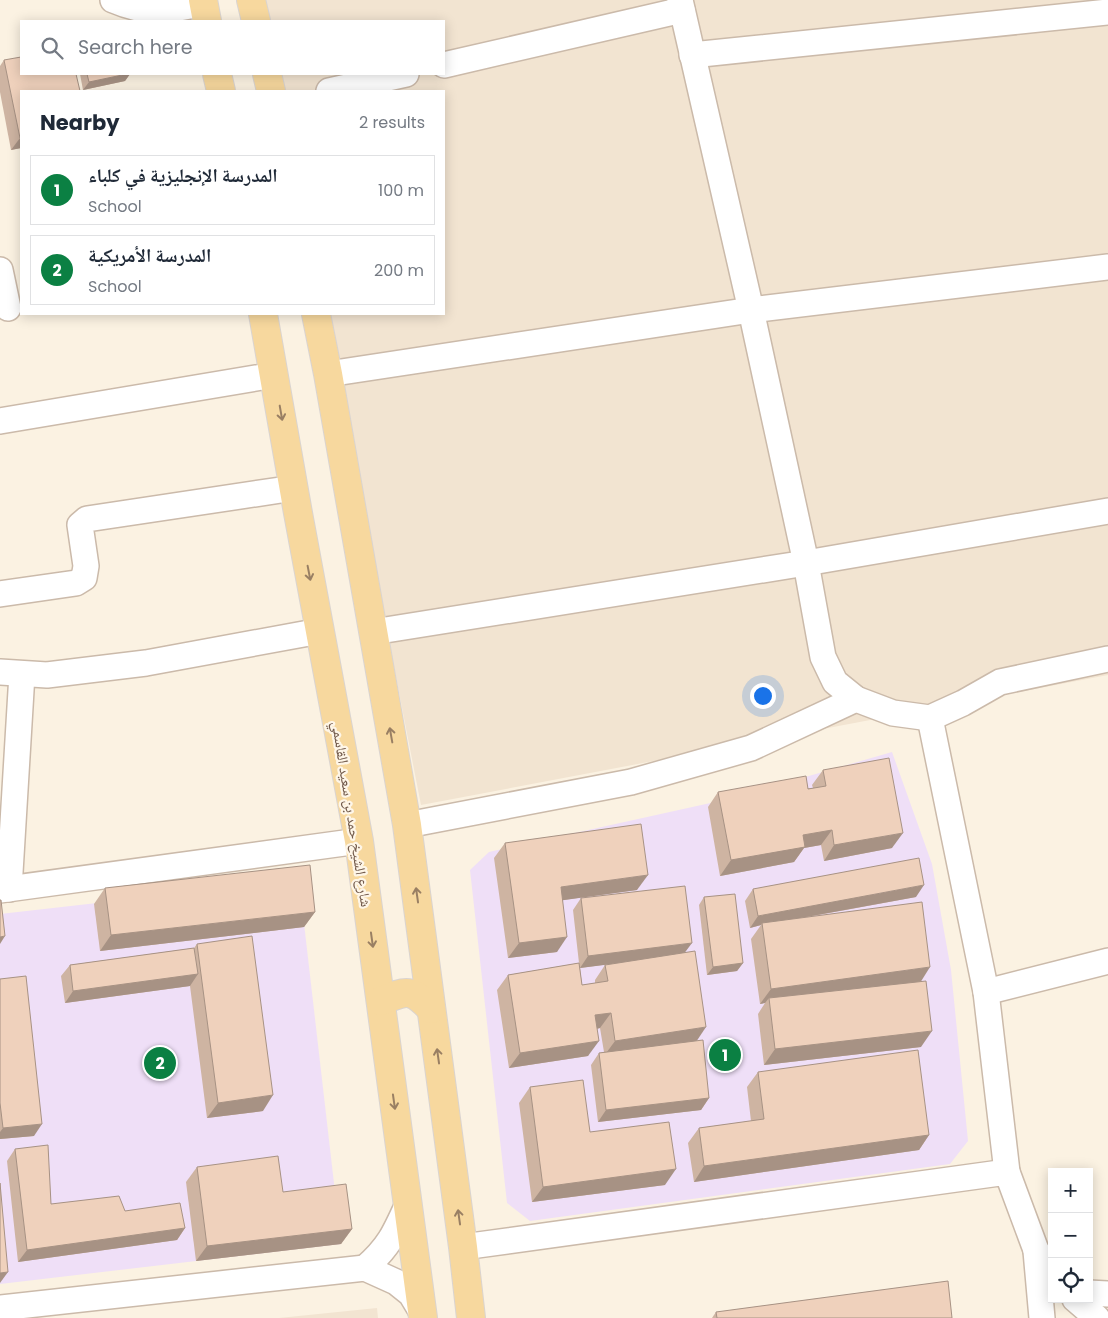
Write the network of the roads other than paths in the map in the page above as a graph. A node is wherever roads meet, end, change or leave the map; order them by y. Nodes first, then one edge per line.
1 (113, 0) edge
2 (251, 0) edge
3 (1105, 0) edge
4 (681, 5) edge
5 (204, 8) edge
6 (1108, 11) edge
7 (256, 20) edge
8 (692, 55) junction
9 (445, 65) edge
10 (217, 75) edge
11 (267, 75) edge
12 (401, 75) edge
13 (221, 90) edge
14 (271, 90) edge
15 (334, 90) edge
16 (1108, 266) edge
17 (0, 270) edge
18 (10, 308) edge
19 (751, 310) junction
20 (264, 315) edge
21 (316, 315) edge
22 (328, 374) junction
23 (274, 375) junction
24 (0, 420) edge
25 (294, 488) junction
26 (1108, 511) edge
27 (806, 563) junction
28 (0, 594) edge
29 (320, 631) junction
30 (373, 632) junction
31 (1108, 659) edge
32 (11, 673) edge
33 (856, 699) junction
34 (930, 718) junction
35 (407, 824) junction
36 (359, 841) junction
37 (4, 889) edge
38 (1108, 961) edge
39 (986, 992) junction
40 (380, 1001) junction
41 (431, 1009) junction
42 (1007, 1172) junction
43 (408, 1204) junction
44 (463, 1247) junction
45 (1036, 1250) junction
46 (1048, 1266) edge
47 (365, 1268) junction
48 (1093, 1293) edge
49 (1108, 1294) edge
50 (1079, 1303) edge
51 (0, 1308) edge
52 (423, 1316) edge
53 (471, 1318) edge
54 (1042, 1318) edge
55 (1097, 1318) edge

1 - 5 street
2 - 7 main road
3 - 6 street
4 - 8 street
4 - 9 street
6 - 8 street
8 - 19 street
10 - 13 main road
11 - 14 main road
12 - 15 street
16 - 19 street
17 - 18 street
19 - 22 street
19 - 27 street
20 - 23 main road, شارع الشيخ حمد بن سعيد القاسمي
21 - 22 main road
22 - 30 main road
23 - 24 street
23 -> 25 main road, شارع الشيخ حمد بن سعيد القاسمي
25 - 28 street
25 -> 29 main road, شارع الشيخ حمد بن سعيد القاسمي
26 - 27 street
27 - 30 street
27 - 33 street
29 - 32 street
29 - 36 main road, شارع الشيخ حمد بن سعيد القاسمي
35 -> 30 main road
31 - 34 street
32 - 37 street
33 - 34 street
33 - 35 street
34 - 39 street
41 -> 35 main road
36 - 37 street
36 -> 40 main road, شارع الشيخ حمد بن سعيد القاسمي
38 - 39 street
39 - 42 street
40 - 41 main road
40 -> 43 main road, شارع الشيخ حمد بن سعيد القاسمي
44 -> 41 main road
42 - 44 street
42 - 45 street
43 - 47 street
43 - 52 main road, شارع الشيخ حمد بن سعيد القاسمي
44 - 53 main road
45 - 46 street
45 - 54 street
47 - 51 street
47 - 52 street
48 - 49 street
50 - 55 street

